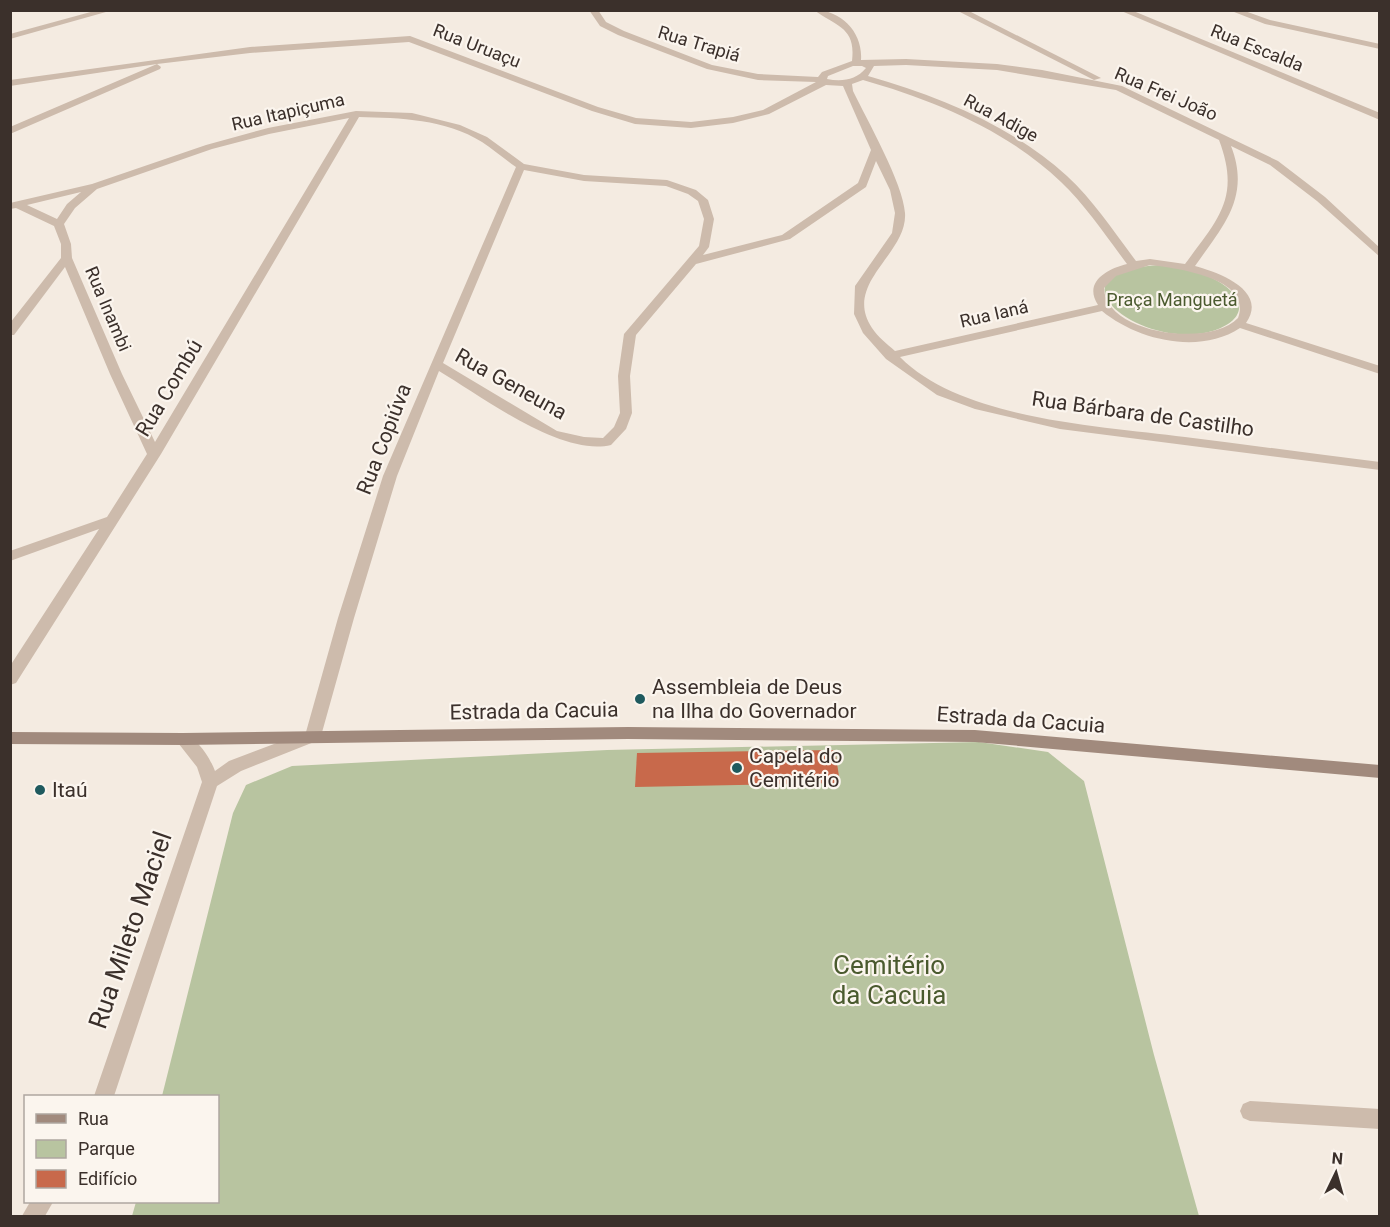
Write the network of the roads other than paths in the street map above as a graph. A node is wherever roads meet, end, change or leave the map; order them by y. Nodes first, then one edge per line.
1 (109, 10) edge
2 (593, 10) edge
3 (818, 10) edge
4 (960, 10) edge
5 (1123, 10) edge
6 (1233, 10) edge
7 (10, 37) edge
8 (1380, 47) edge
9 (176, 59) junction
10 (863, 66) junction
11 (827, 81) junction
12 (10, 83) edge
13 (848, 87) junction
14 (1119, 88) junction
15 (356, 114) junction
16 (1380, 117) edge
17 (10, 131) edge
18 (1223, 137) junction
19 (876, 150) junction
20 (522, 166) junction
21 (95, 186) junction
22 (15, 206) edge
23 (59, 224) junction
24 (1380, 254) edge
25 (67, 258) junction
26 (693, 261) junction
27 (1133, 264) junction
28 (1189, 266) junction
29 (1105, 307) junction
30 (1239, 324) junction
31 (10, 332) edge
32 (890, 356) junction
33 (436, 364) junction
34 (1380, 370) edge
35 (154, 454) junction
36 (1380, 466) edge
37 (114, 519) junction
38 (10, 556) edge
39 (10, 679) edge
40 (313, 736) junction
41 (10, 738) edge
42 (183, 740) junction
43 (1380, 772) edge
44 (210, 782) junction
45 (104, 1095) edge
46 (1250, 1111) dead end
47 (1380, 1119) edge
48 (41, 1203) edge
49 (33, 1216) edge

1 - 7 street
2 - 11 street, Rua Trapiá
3 - 10 street
4 - 14 street
5 - 16 street, Rua Escalda
6 - 8 street
9 - 11 street, Rua Uruaçu
9 - 12 street, Rua Uruaçu
9 - 17 street
10 - 11 street, Rua Uruaçu
10 - 13 street
10 - 14 street, Rua Frei João
10 - 27 street, Rua Adige
11 - 13 street
13 - 19 street, Rua Bárbara de Castilho
14 - 18 street, Rua Frei João
15 - 20 street, Rua Itapiçuma
15 - 21 street, Rua Itapiçuma
15 - 35 street, Rua Combú
18 - 24 street
18 - 28 street, Rua Frei João
19 - 26 street
19 - 32 street, Rua Bárbara de Castilho
20 - 26 street, Rua Itapiçuma
20 - 33 street, Rua Copiúva
21 - 22 street, Rua Itapiçuma
21 - 23 street
22 - 23 street, Rua Itapiçuma
23 - 25 street, Rua Inambi
25 - 31 street
25 - 35 street, Rua Inambi
26 - 33 street, Rua Geneuna
27 - 28 street
27 - 29 street
28 - 30 street
29 - 30 street
29 - 32 street, Rua Ianá
30 - 34 street
32 - 36 street, Rua Bárbara de Castilho
33 - 40 street, Rua Copiúva
35 - 37 street, Rua Combú
37 - 38 street
37 - 39 street, Rua Combú
40 - 42 main road, Estrada da Cacuia
40 - 43 main road, Estrada da Cacuia
40 - 44 street
41 - 42 main road, Estrada da Cacuia
42 - 44 street
44 - 45 street, Rua Mileto Maciel
46 - 47 street
48 - 49 street

